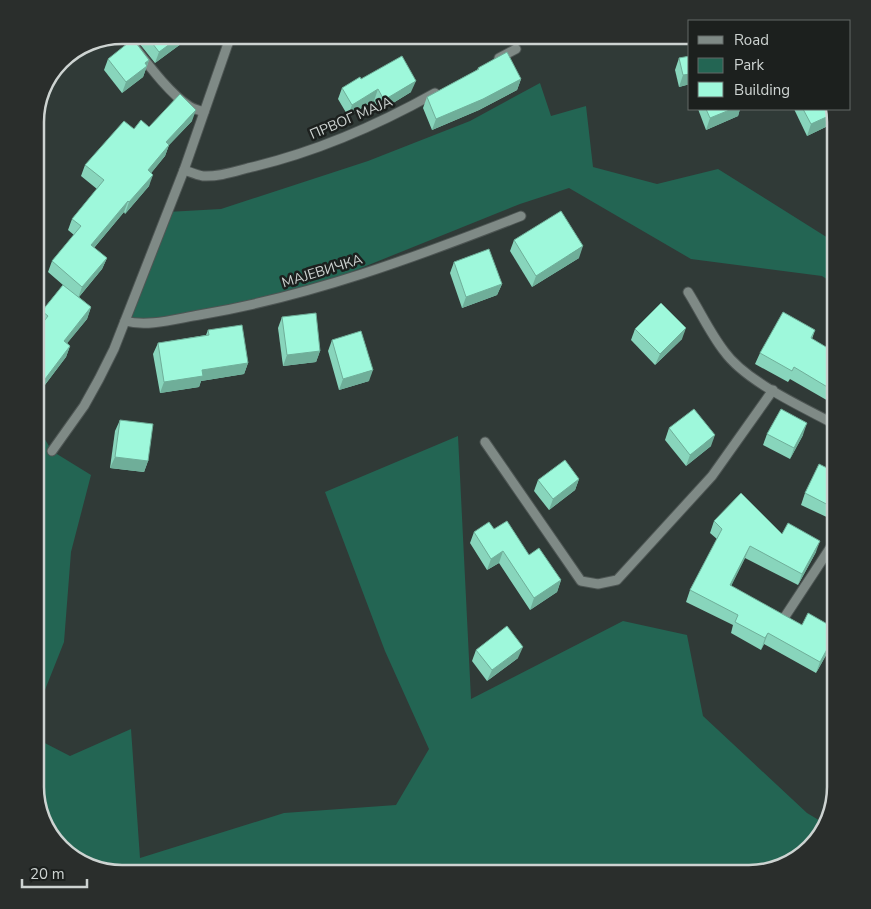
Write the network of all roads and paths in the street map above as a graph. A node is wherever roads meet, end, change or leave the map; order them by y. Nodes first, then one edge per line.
1 (133, 44) edge
2 (228, 44) edge
3 (516, 49) dead end
4 (491, 63) edge
5 (440, 91) edge
6 (204, 112) junction
7 (184, 170) junction
8 (521, 216) dead end
9 (688, 292) dead end
10 (124, 321) junction
11 (773, 390) junction
12 (827, 420) edge
13 (485, 442) dead end
14 (52, 451) dead end
15 (827, 552) edge
16 (786, 615) edge

1 - 6 street
2 - 6 street
3 - 4 street
5 - 7 street, ПРВОГ МАЈА
6 - 7 street
7 - 10 street
8 - 10 street, МАЈЕВИЧКА
9 - 11 street
10 - 14 street
11 - 12 street
11 - 13 street
15 - 16 street

